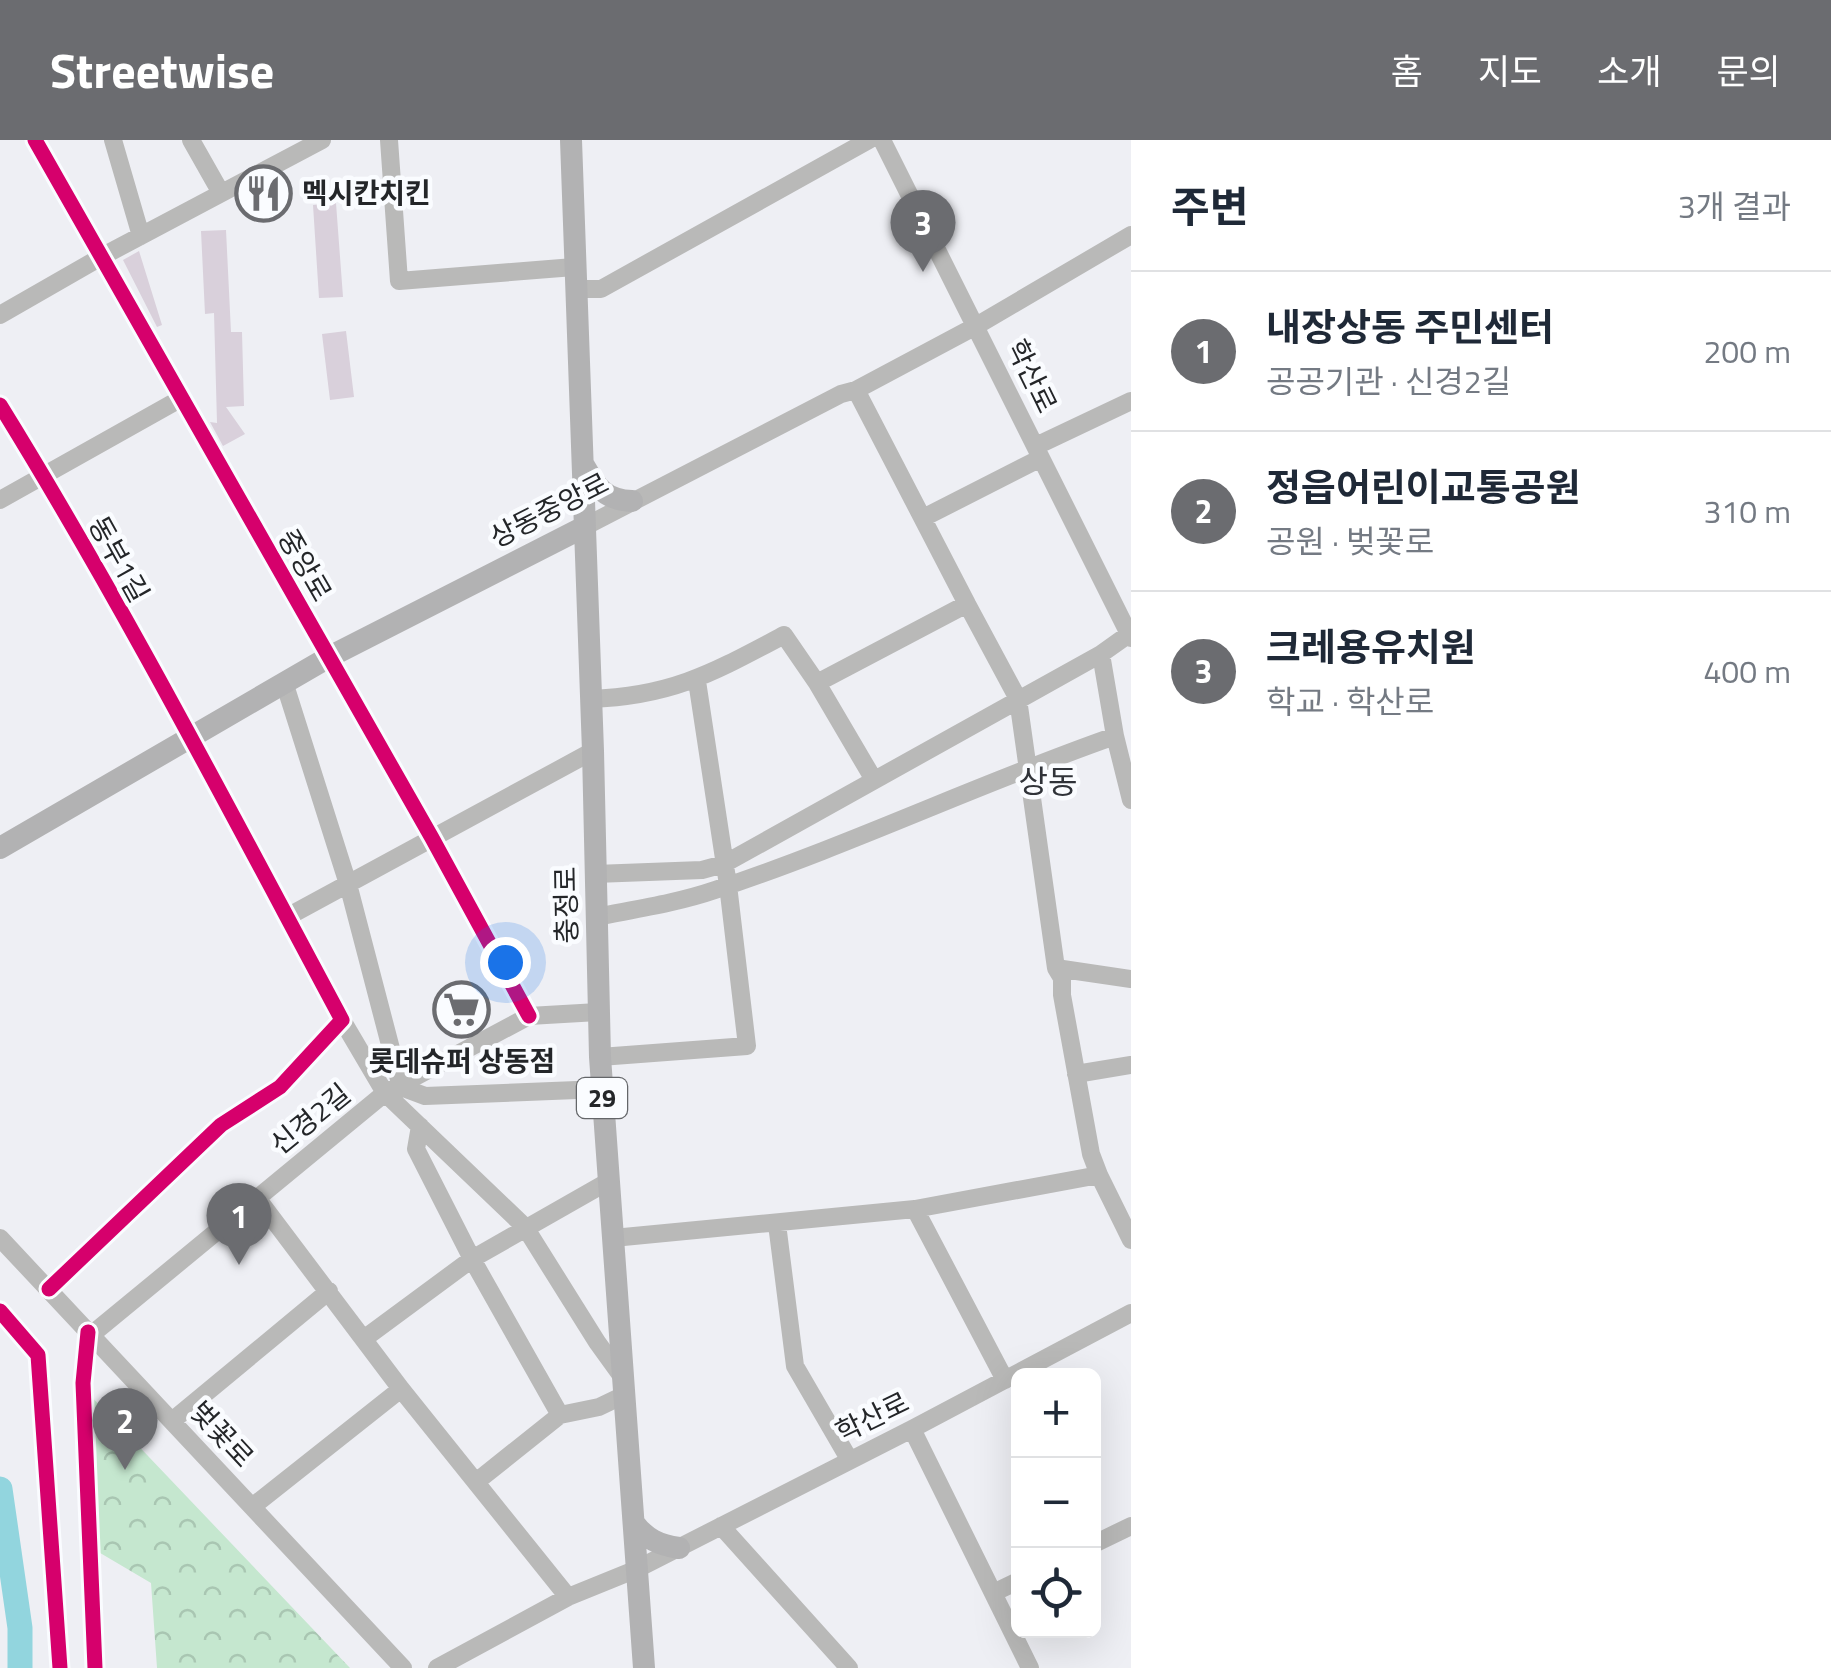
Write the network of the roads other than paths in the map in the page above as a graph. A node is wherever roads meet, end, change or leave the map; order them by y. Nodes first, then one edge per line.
1 (35, 140) edge
2 (112, 140) edge
3 (191, 140) edge
4 (322, 140) edge
5 (390, 140) edge
6 (571, 140) edge
7 (870, 140) edge
8 (882, 140) edge
9 (220, 194) junction
10 (1131, 235) edge
11 (142, 236) junction
12 (101, 257) junction
13 (574, 278) junction
14 (0, 314) edge
15 (976, 326) junction
16 (856, 390) junction
17 (180, 400) junction
18 (1131, 401) edge
19 (0, 405) edge
20 (1038, 452) junction
21 (581, 460) junction
22 (44, 476) junction
23 (0, 500) edge
24 (632, 502) junction
25 (922, 518) junction
26 (584, 526) junction
27 (967, 604) junction
28 (1130, 636) edge
29 (1101, 654) junction
30 (329, 657) junction
31 (697, 681) junction
32 (816, 682) junction
33 (284, 686) junction
34 (590, 698) junction
35 (1018, 699) junction
36 (1115, 736) junction
37 (192, 739) junction
38 (593, 751) junction
39 (1027, 766) junction
40 (874, 780) junction
41 (1131, 800) edge
42 (432, 838) junction
43 (0, 848) edge
44 (724, 864) junction
45 (595, 874) junction
46 (348, 884) junction
47 (728, 885) junction
48 (287, 917) junction
49 (596, 917) junction
50 (1056, 968) junction
51 (1131, 979) edge
52 (598, 1012) junction
53 (528, 1016) junction
54 (342, 1020) junction
55 (600, 1058) junction
56 (1131, 1065) edge
57 (1076, 1074) junction
58 (602, 1089) junction
59 (393, 1090) junction
60 (420, 1126) junction
61 (1099, 1175) junction
62 (608, 1182) junction
63 (257, 1198) junction
64 (915, 1210) junction
65 (777, 1224) junction
66 (525, 1227) junction
67 (0, 1238) edge
68 (613, 1238) junction
69 (1131, 1240) edge
70 (472, 1258) junction
71 (49, 1289) junction
72 (329, 1292) junction
73 (1131, 1313) edge
74 (91, 1335) junction
75 (365, 1338) junction
76 (1005, 1380) junction
77 (624, 1386) junction
78 (401, 1389) junction
79 (560, 1415) junction
80 (172, 1422) junction
81 (912, 1429) junction
82 (849, 1459) junction
83 (476, 1482) junction
84 (252, 1507) junction
85 (634, 1524) junction
86 (721, 1526) junction
87 (1131, 1526) edge
88 (1101, 1541) edge
89 (678, 1548) junction
90 (637, 1569) junction
91 (1011, 1584) edge
92 (994, 1593) junction
93 (568, 1597) junction
94 (403, 1668) edge
95 (437, 1668) edge
96 (644, 1668) edge
97 (848, 1668) edge
98 (1030, 1668) edge

1 - 12 street, 중앙로
2 - 11 street
3 - 9 street
4 - 9 street
5 - 13 street
6 - 13 main road, 충정로 / 29
7 - 13 street
8 - 15 street, 학산로
9 - 11 street
10 - 15 street, 상동중앙로
11 - 12 street
12 - 14 street
12 - 17 street, 중앙로
13 - 21 main road, 충정로 / 29
15 - 16 street, 상동중앙로
15 - 20 street, 학산로
16 - 24 street, 상동중앙로
16 - 25 street
17 - 22 street
17 - 30 street, 중앙로
18 - 20 street
19 - 22 street, 동부1길
20 - 25 street
20 - 28 street, 학산로
21 - 24 main road
21 - 26 main road, 충정로 / 29
22 - 23 street
22 - 37 street, 동부1길
24 - 26 street, 상동중앙로
25 - 27 street
26 - 30 main road, 상동중앙로
26 - 34 main road, 충정로 / 29
27 - 32 street
27 - 35 street
28 - 29 street
29 - 35 street
29 - 36 street
30 - 33 main road, 상동중앙로
30 - 42 street, 중앙로
31 - 32 street
31 - 34 street
31 - 44 street
32 - 40 street
33 - 37 main road, 상동중앙로
33 - 46 street
34 - 38 main road, 충정로 / 29
35 - 39 street
35 - 40 street
36 - 39 street
36 - 41 street
37 - 43 main road, 상동중앙로
37 - 48 street, 동부1길
38 - 42 street
38 - 45 main road, 충정로 / 29
39 - 47 street
39 - 50 street
40 - 44 street
42 - 46 street
42 - 53 street, 중앙로
44 - 45 street
44 - 47 street
45 - 49 main road, 충정로 / 29
46 - 48 street
46 - 59 street
47 - 49 street
47 - 55 street
48 - 54 street, 동부1길
49 - 52 main road, 충정로 / 29
50 - 51 street
50 - 57 street
52 - 53 street, 신경2길
52 - 55 main road, 충정로 / 29
53 - 59 street, 신경2길
54 - 59 street, 동부1길
54 - 71 street
55 - 58 main road, 충정로 / 29
56 - 57 street
57 - 61 street
58 - 59 street
58 - 62 main road, 충정로 / 29
59 - 60 street, 동부1길
59 - 63 street, 신경2길
60 - 66 street, 동부1길
60 - 70 street
61 - 64 street
61 - 69 street
62 - 66 street
62 - 68 main road, 충정로 / 29
63 - 72 street
63 - 74 street, 신경2길
64 - 65 street
64 - 76 street
65 - 68 street
65 - 82 street
66 - 70 street
66 - 77 street, 동부1길
67 - 71 street, 벚꽃로
68 - 77 main road, 충정로 / 29
70 - 75 street
70 - 79 street
71 - 74 street, 벚꽃로
72 - 75 street
72 - 80 street
73 - 76 street, 학산로
74 - 80 street, 벚꽃로
75 - 78 street
76 - 81 street, 학산로
77 - 79 street
77 - 85 main road, 충정로 / 29
78 - 83 street
78 - 84 street
79 - 83 street
80 - 84 street, 벚꽃로
81 - 82 street, 학산로
81 - 92 street
82 - 86 street, 학산로
83 - 93 street
84 - 94 street, 벚꽃로
85 - 89 main road
85 - 90 main road, 충정로 / 29
86 - 89 street, 학산로
86 - 97 street
87 - 88 street
89 - 90 street, 학산로
90 - 93 street, 학산로
90 - 96 main road, 충정로 / 29
91 - 92 street
92 - 98 street
93 - 95 street, 학산로

